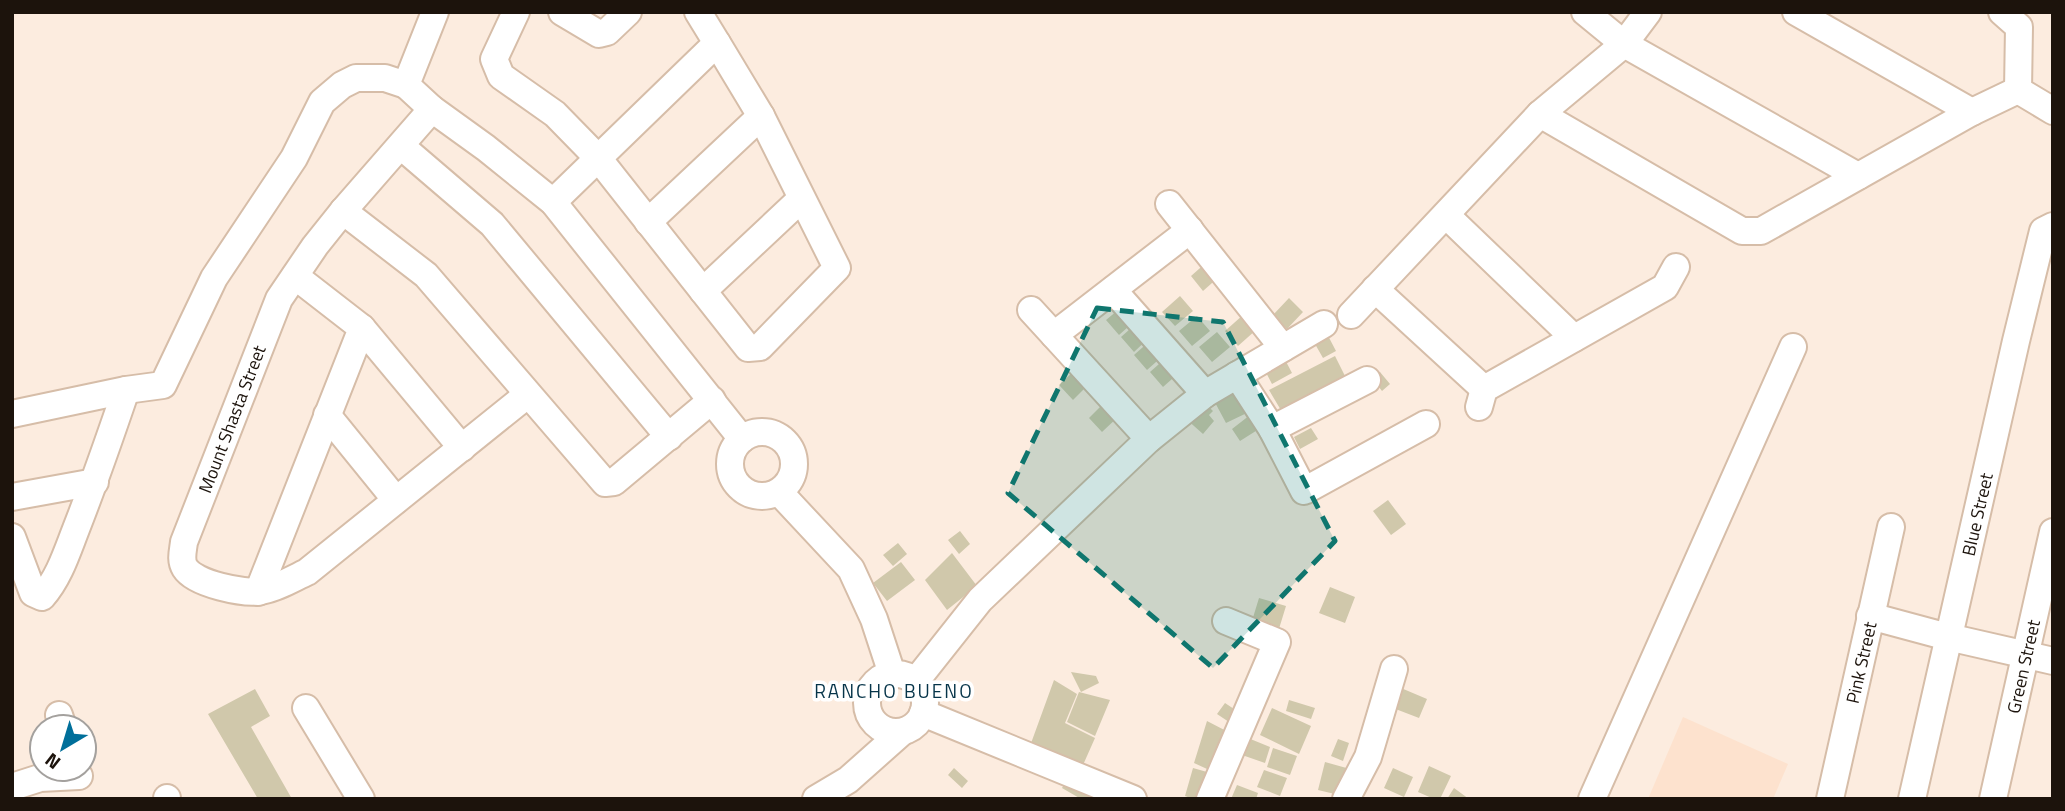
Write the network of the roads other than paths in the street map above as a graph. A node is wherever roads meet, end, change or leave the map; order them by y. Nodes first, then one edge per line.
1 (435, 12) edge
2 (516, 12) edge
3 (562, 12) edge
4 (628, 12) edge
5 (698, 12) edge
6 (1585, 12) edge
7 (1648, 12) edge
8 (1796, 12) edge
9 (2020, 22) edge
10 (717, 43) junction
11 (1624, 44) junction
12 (406, 85) junction
13 (2018, 90) junction
14 (432, 109) junction
15 (2053, 111) edge
16 (1972, 112) junction
17 (1540, 114) junction
18 (761, 116) junction
19 (401, 146) junction
20 (598, 158) junction
21 (1858, 176) junction
22 (801, 199) junction
23 (553, 202) junction
24 (1169, 204) dead end
25 (343, 211) junction
26 (1446, 215) junction
27 (648, 222) junction
28 (2048, 228) edge
29 (1190, 230) junction
30 (1676, 267) dead end
31 (295, 276) junction
32 (1376, 289) junction
33 (703, 290) junction
34 (1113, 290) junction
35 (1031, 310) dead end
36 (1351, 315) dead end
37 (1324, 324) dead end
38 (362, 328) junction
39 (1054, 335) junction
40 (1574, 338) junction
41 (1793, 347) dead end
42 (1283, 348) junction
43 (1237, 375) junction
44 (1367, 380) dead end
45 (126, 390) junction
46 (1205, 394) junction
47 (527, 395) junction
48 (712, 400) junction
49 (12, 414) edge
50 (327, 415) junction
51 (1426, 424) dead end
52 (1272, 429) junction
53 (668, 437) junction
54 (742, 439) junction
55 (1149, 439) junction
56 (462, 448) junction
57 (94, 482) junction
58 (779, 492) junction
59 (12, 497) edge
60 (396, 500) junction
61 (1891, 527) dead end
62 (2053, 532) edge
63 (12, 537) edge
64 (258, 592) junction
65 (1870, 616) junction
66 (1226, 621) dead end
67 (1948, 637) junction
68 (2024, 654) junction
69 (2053, 661) edge
70 (1394, 670) dead end
71 (904, 678) junction
72 (306, 708) dead end
73 (923, 713) junction
74 (902, 732) junction
75 (361, 799) edge
76 (816, 799) edge
77 (1133, 799) edge
78 (1210, 799) edge
79 (1346, 799) edge
80 (1592, 799) edge
81 (1830, 799) edge
82 (1912, 799) edge
83 (1993, 799) edge

1 - 12 street
2 - 20 street
3 - 4 street
5 - 10 street
6 - 11 street
7 - 11 street
8 - 16 street
9 - 13 street
10 - 18 street
10 - 20 street
11 - 17 street
11 - 21 street
12 - 14 street
12 - 45 street
13 - 15 street
13 - 16 street
14 - 19 street, Mount Shasta Street
14 - 23 street
16 - 21 street
17 - 21 street
17 - 26 street
18 - 22 street
18 - 27 street
19 - 25 street, Mount Shasta Street
19 - 53 street
20 - 23 street
20 - 27 street
22 - 33 street
22 - 33 street
23 - 48 street
24 - 29 street
25 - 31 street, Mount Shasta Street
25 - 47 street
26 - 32 street
26 - 40 street
27 - 33 street
28 - 67 street, Blue Street
29 - 34 street
29 - 42 street
30 - 40 street
31 - 38 street
31 - 64 street, Mount Shasta Street
32 - 36 street
32 - 40 street
34 - 39 street
34 - 46 street
35 - 39 street
37 - 42 street
38 - 50 street
38 - 56 street
39 - 55 street
41 - 80 street
42 - 43 street
43 - 46 street
43 - 52 street
44 - 52 street
45 - 49 street
45 - 57 street
46 - 55 street
47 - 53 street
47 - 56 street
48 - 53 street
48 - 54 street
50 - 60 street
50 - 64 street
51 - 52 street
54 - 58 street
54 - 58 street
55 - 71 street
56 - 60 street
57 - 59 street
57 - 63 street
58 - 71 street
60 - 64 street
61 - 65 street, Pink Street
62 - 68 street, Green Street
65 - 67 street
65 - 81 street, Pink Street
66 - 78 street
67 - 68 street
67 - 82 street, Blue Street
68 - 69 street
68 - 83 street, Green Street
70 - 79 street
71 - 73 street
71 - 74 street
72 - 75 street
73 - 74 street
73 - 77 street
74 - 76 street

